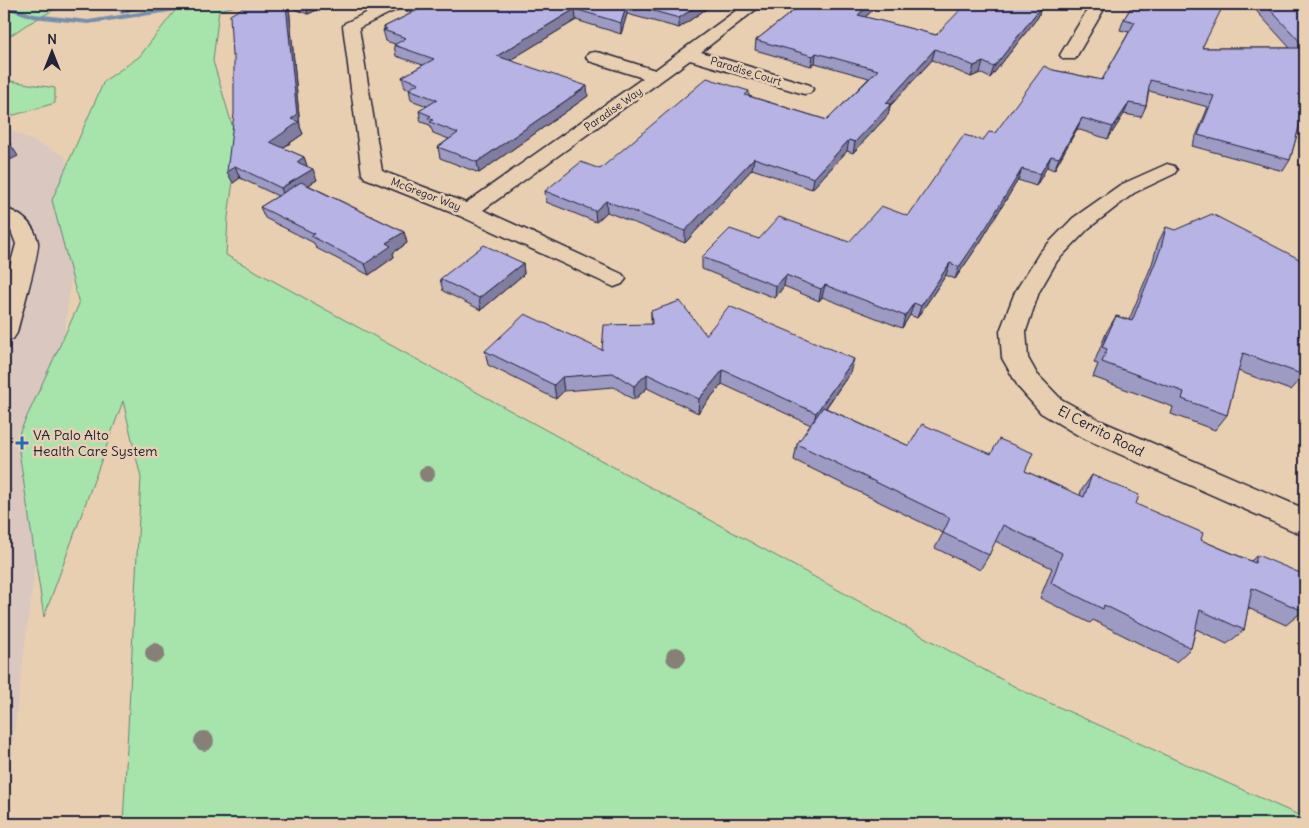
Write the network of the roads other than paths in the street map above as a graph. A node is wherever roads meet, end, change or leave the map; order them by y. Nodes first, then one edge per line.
1 (397, 4) edge
2 (755, 4) edge
3 (1098, 4) edge
4 (688, 54) junction
5 (1070, 55) dead end
6 (595, 57) dead end
7 (657, 77) junction
8 (804, 89) dead end
9 (1167, 170) dead end
10 (468, 211) junction
11 (4, 215) edge
12 (614, 279) dead end
13 (4, 332) edge
14 (1305, 524) edge

1 - 10 street, McGregor Way
2 - 4 street, Paradise Way
3 - 5 street
4 - 7 street, Paradise Way
4 - 8 street, Paradise Court
6 - 7 street
7 - 10 street, Paradise Way
9 - 14 street, El Cerrito Road
10 - 12 street, McGregor Way
11 - 13 street

